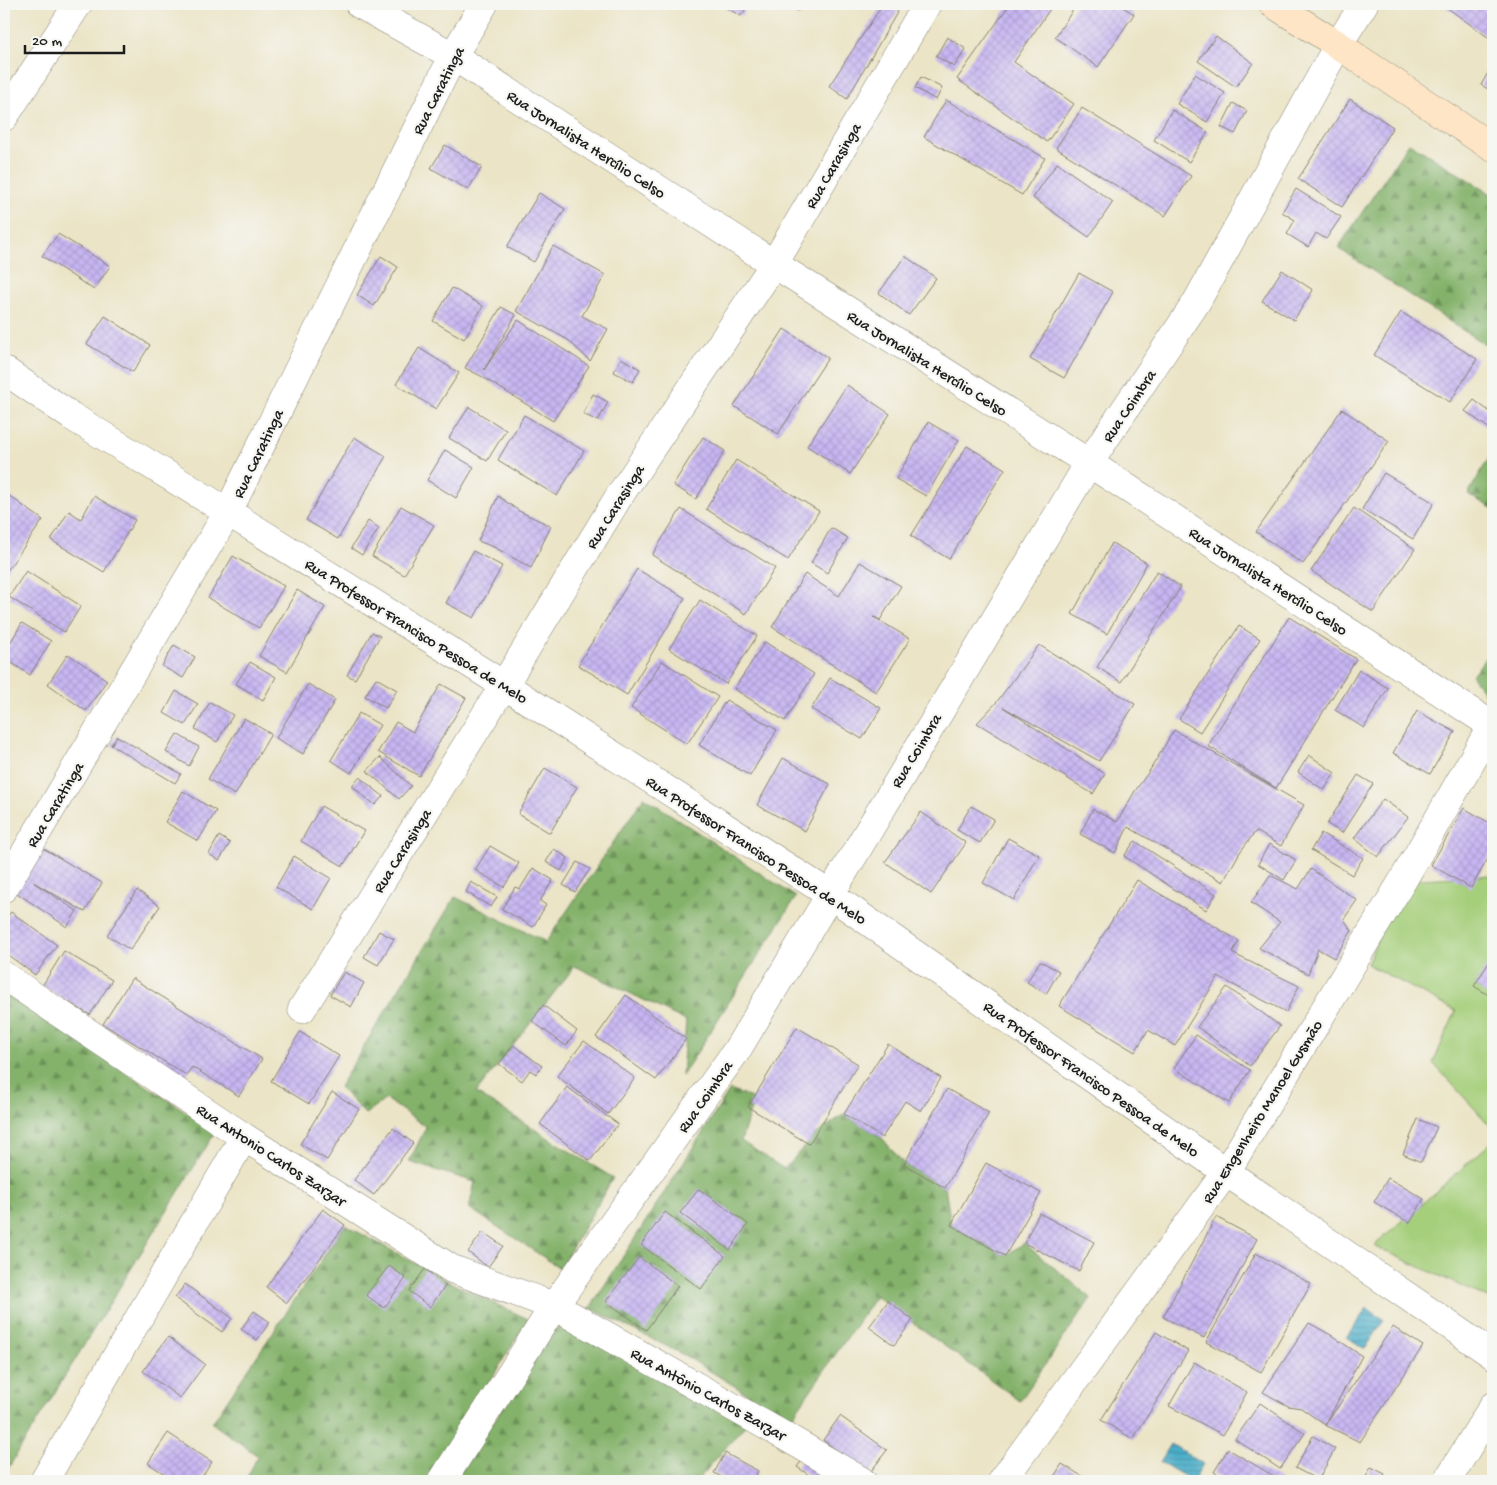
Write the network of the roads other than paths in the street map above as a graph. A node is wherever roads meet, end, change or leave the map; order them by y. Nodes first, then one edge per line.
1 (78, 4) edge
2 (359, 4) edge
3 (484, 4) edge
4 (927, 4) edge
5 (1273, 4) edge
6 (1364, 4) edge
7 (1338, 45) junction
8 (453, 56) junction
9 (4, 117) edge
10 (1493, 148) edge
11 (774, 264) junction
12 (4, 370) edge
13 (1089, 463) junction
14 (228, 512) junction
15 (504, 685) junction
16 (1493, 725) edge
17 (4, 888) edge
18 (829, 894) junction
19 (4, 976) edge
20 (302, 1009) dead end
21 (244, 1137) junction
22 (1226, 1172) junction
23 (554, 1306) junction
24 (1493, 1355) edge
25 (1493, 1406) edge
26 (44, 1481) edge
27 (442, 1481) edge
28 (862, 1481) edge
29 (1002, 1481) edge
30 (1447, 1481) edge

1 - 9 street
2 - 8 street, Rua Jornalista Hercílio Celso
3 - 8 street, Rua Caratinga
4 - 11 street, Rua Carasinga
5 - 7 main road
6 - 7 street, Rua Coimbra
7 - 10 main road
7 - 13 street, Rua Coimbra
8 - 11 street, Rua Jornalista Hercílio Celso
8 - 14 street, Rua Caratinga
11 - 13 street, Rua Jornalista Hercílio Celso
11 - 15 street, Rua Carasinga
12 - 14 street, Rua Professor Francisco Pessoa de Melo
13 - 16 street, Rua Jornalista Hercílio Celso
13 - 18 street, Rua Coimbra
14 - 15 street, Rua Professor Francisco Pessoa de Melo
14 - 17 street, Rua Caratinga
15 - 18 street, Rua Professor Francisco Pessoa de Melo
15 - 20 street, Rua Carasinga
16 - 22 street, Rua Engenheiro Manoel Gusmão
18 - 22 street, Rua Professor Francisco Pessoa de Melo
18 - 23 street, Rua Coimbra
19 - 21 street, Rua Antonio Carlos Zarzar
21 - 23 street, Rua Antonio Carlos Zarzar
21 - 26 street
22 - 24 street, Rua Professor Francisco Pessoa de Melo
22 - 29 street, Rua Engenheiro Manoel Gusmão
23 - 27 street, Rua Coimbra
23 - 28 street, Rua Antônio Carlos Zarzar
25 - 30 street

